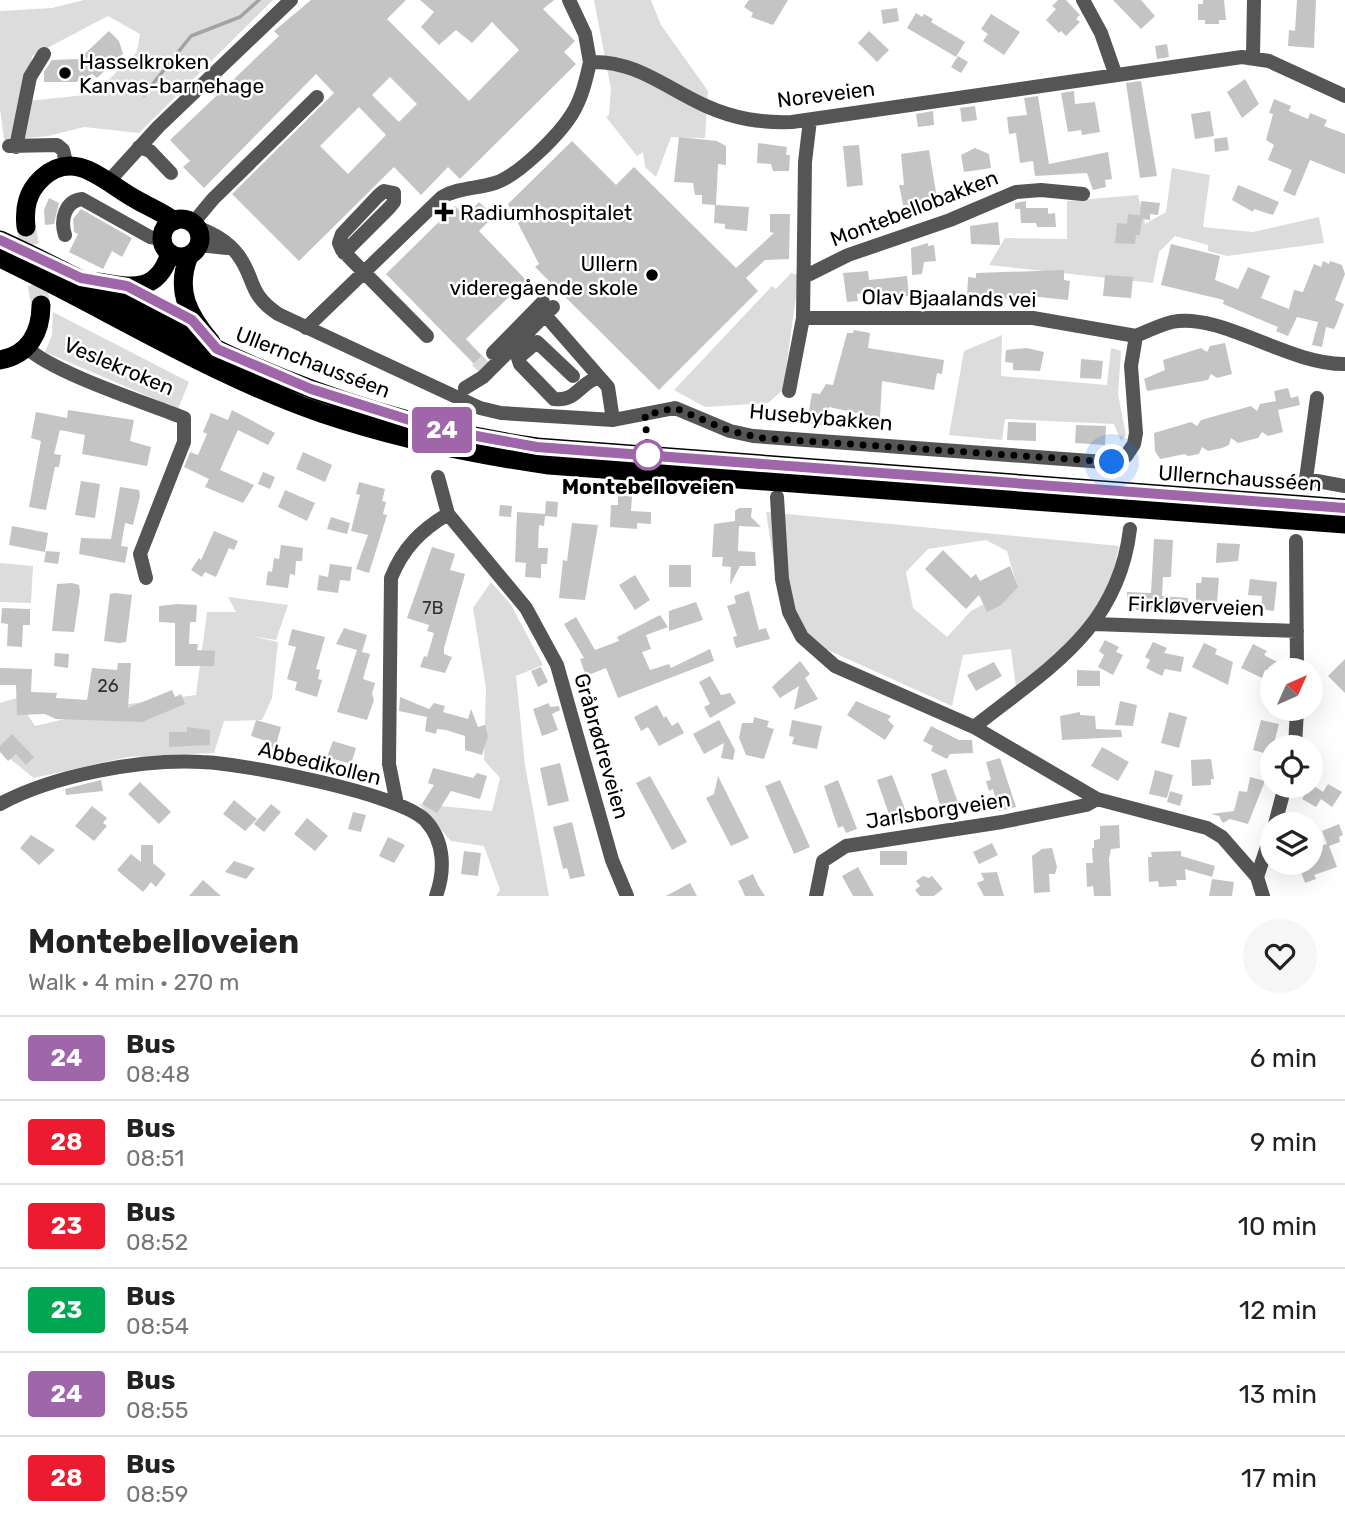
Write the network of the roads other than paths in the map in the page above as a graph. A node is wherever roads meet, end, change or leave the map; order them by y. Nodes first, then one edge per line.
1 (291, 0) edge
2 (569, 0) edge
3 (1083, 0) edge
4 (1254, 0) edge
5 (44, 54) dead end
6 (1254, 56) junction
7 (590, 62) junction
8 (1115, 73) junction
9 (1345, 96) edge
10 (317, 97) dead end
11 (810, 120) junction
12 (139, 147) junction
13 (67, 166) junction
14 (171, 173) dead end
15 (109, 181) junction
16 (1083, 194) dead end
17 (26, 227) tunnel mouth
18 (65, 235) dead end
19 (181, 238) junction
20 (0, 240) edge
21 (344, 253) dead end
22 (0, 258) edge
23 (364, 272) junction
24 (806, 276) junction
25 (81, 278) junction
26 (127, 286) junction
27 (41, 304) tunnel mouth
28 (547, 308) junction
29 (803, 318) junction
30 (197, 324) junction
31 (306, 328) junction
32 (426, 336) dead end
33 (1136, 336) junction
34 (27, 348) junction
35 (217, 349) junction
36 (488, 359) tunnel mouth
37 (0, 360) edge
38 (1345, 364) edge
39 (477, 370) tunnel mouth
40 (573, 376) dead end
41 (597, 379) junction
42 (789, 391) dead end
43 (463, 393) junction
44 (1317, 398) dead end
45 (613, 420) junction
46 (438, 477) dead end
47 (1345, 486) edge
48 (777, 497) dead end
49 (1345, 508) edge
50 (448, 514) junction
51 (1345, 524) edge
52 (1130, 528) dead end
53 (1296, 541) dead end
54 (146, 578) dead end
55 (1094, 624) junction
56 (1297, 631) junction
57 (1297, 658) edge
58 (974, 727) junction
59 (1097, 799) junction
60 (0, 804) edge
61 (397, 804) junction
62 (1260, 868) edge
63 (1257, 877) junction
64 (436, 896) edge
65 (627, 896) edge
66 (816, 896) edge
67 (1263, 896) edge

1 - 12 street
2 - 7 street
3 - 8 street
4 - 6 street
5 - 13 street
6 - 8 street, Noreveien
6 - 9 street, Noreveien
7 - 11 street, Noreveien
7 - 23 street
8 - 11 street, Noreveien
10 - 19 street
11 - 24 street
12 - 14 street
12 - 15 street
13 - 15 highway
13 - 17 highway
15 - 19 highway
16 - 24 street, Montebellobakken
18 - 19 street, Husebybakken
19 - 26 highway
19 - 30 highway
19 - 31 street, Husebybakken
20 - 25 highway, Ullernchausséen
21 - 23 street
22 - 51 highway, Ullernchausséen
23 - 31 street
23 - 32 street
24 - 29 street
25 - 26 highway
25 - 35 highway, Ullernchausséen
26 - 30 street
27 - 34 highway
28 - 36 street
28 - 41 street
28 - 43 street
29 - 33 street, Olav Bjaalands vei
29 - 42 street
30 - 35 highway
31 - 43 street, Husebybakken
33 - 38 street
33 - 45 street, Husebybakken
34 - 37 highway
34 - 54 street, Veslekroken
35 - 49 highway, Ullernchausséen
39 - 43 street
40 - 41 street
41 - 45 street
43 - 45 street, Husebybakken
44 - 47 street, Ullernchausséen
46 - 50 street
48 - 58 street
50 - 61 street
50 - 65 street, Gråbrødreveien
52 - 55 street
53 - 56 street
55 - 56 street, Firkløverveien
55 - 58 street
56 - 57 street
58 - 59 street
59 - 63 street
59 - 66 street, Jarlsborgveien
60 - 61 street, Abbedikollen
61 - 64 street, Abbedikollen
62 - 63 street
63 - 67 street

